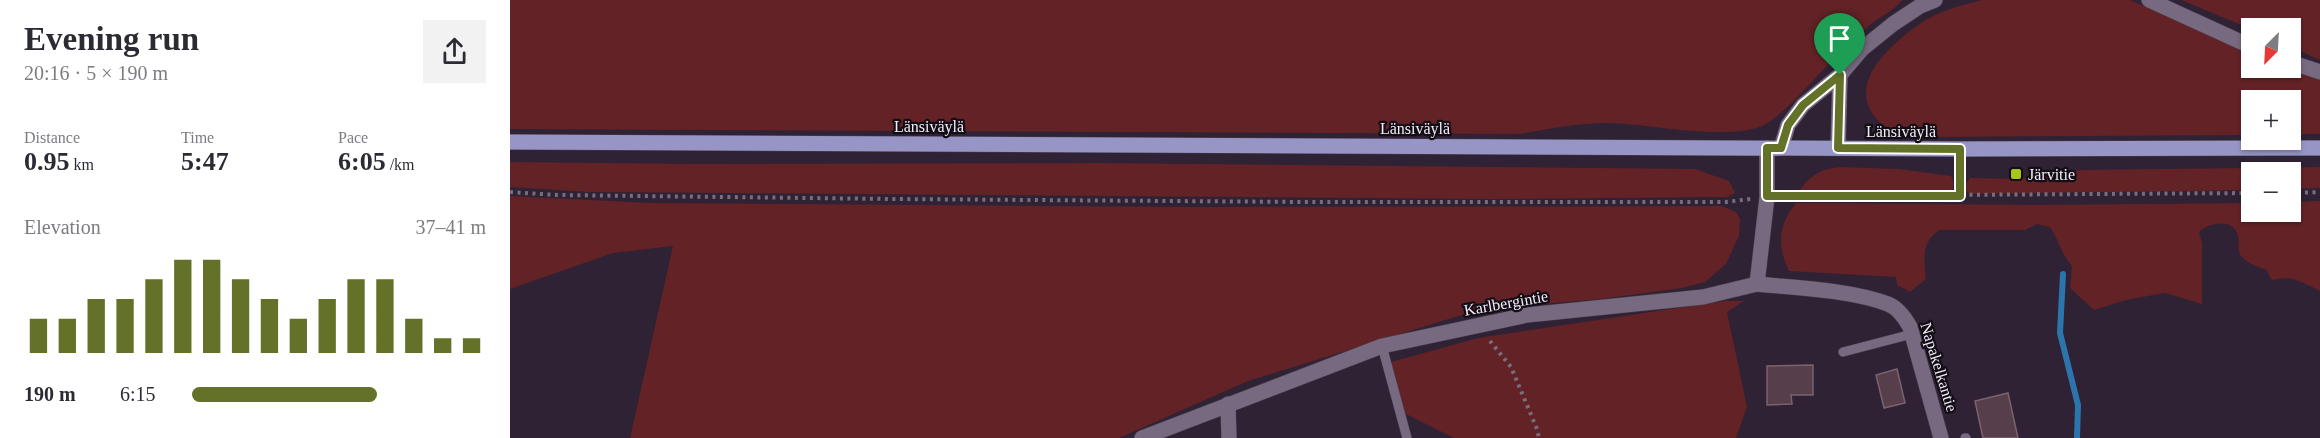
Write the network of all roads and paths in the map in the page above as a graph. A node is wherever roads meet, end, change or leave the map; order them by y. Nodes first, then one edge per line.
1 (1935, 0) edge
2 (2149, 0) edge
3 (1920, 3) edge
4 (2241, 42) edge
5 (2301, 66) edge
6 (2320, 72) edge
7 (1840, 75) junction
8 (510, 142) edge
9 (1774, 148) junction
10 (1838, 148) junction
11 (2320, 148) edge
12 (1960, 149) junction
13 (510, 192) edge
14 (2320, 192) edge
15 (2241, 193) edge
16 (2301, 193) edge
17 (1767, 196) junction
18 (1960, 196) junction
19 (1757, 284) junction
20 (1479, 326) junction
21 (1912, 334) junction
22 (1382, 346) junction
23 (1843, 352) dead end
24 (1228, 404) junction
25 (1142, 438) edge
26 (1229, 438) edge
27 (1407, 438) edge
28 (1539, 438) edge
29 (1941, 438) edge

1 - 3 street
2 - 4 street
3 - 7 street
5 - 6 street
7 - 9 street
7 - 10 street
8 - 9 main road, Länsiväylä
9 - 10 main road, Länsiväylä
9 - 17 street
10 - 12 main road, Länsiväylä
11 - 12 main road, Länsiväylä
12 - 18 path
13 - 17 path
14 - 16 path
15 - 18 path
17 - 18 path
17 - 19 street
19 - 20 street, Karlbergintie
19 - 21 street, Napakelkantie
20 - 22 street, Karlbergintie
20 - 28 path
21 - 23 lane
21 - 29 street, Napakelkantie
22 - 24 street, Karlbergintie
22 - 27 lane
24 - 25 street, Karlbergintie
24 - 26 street

